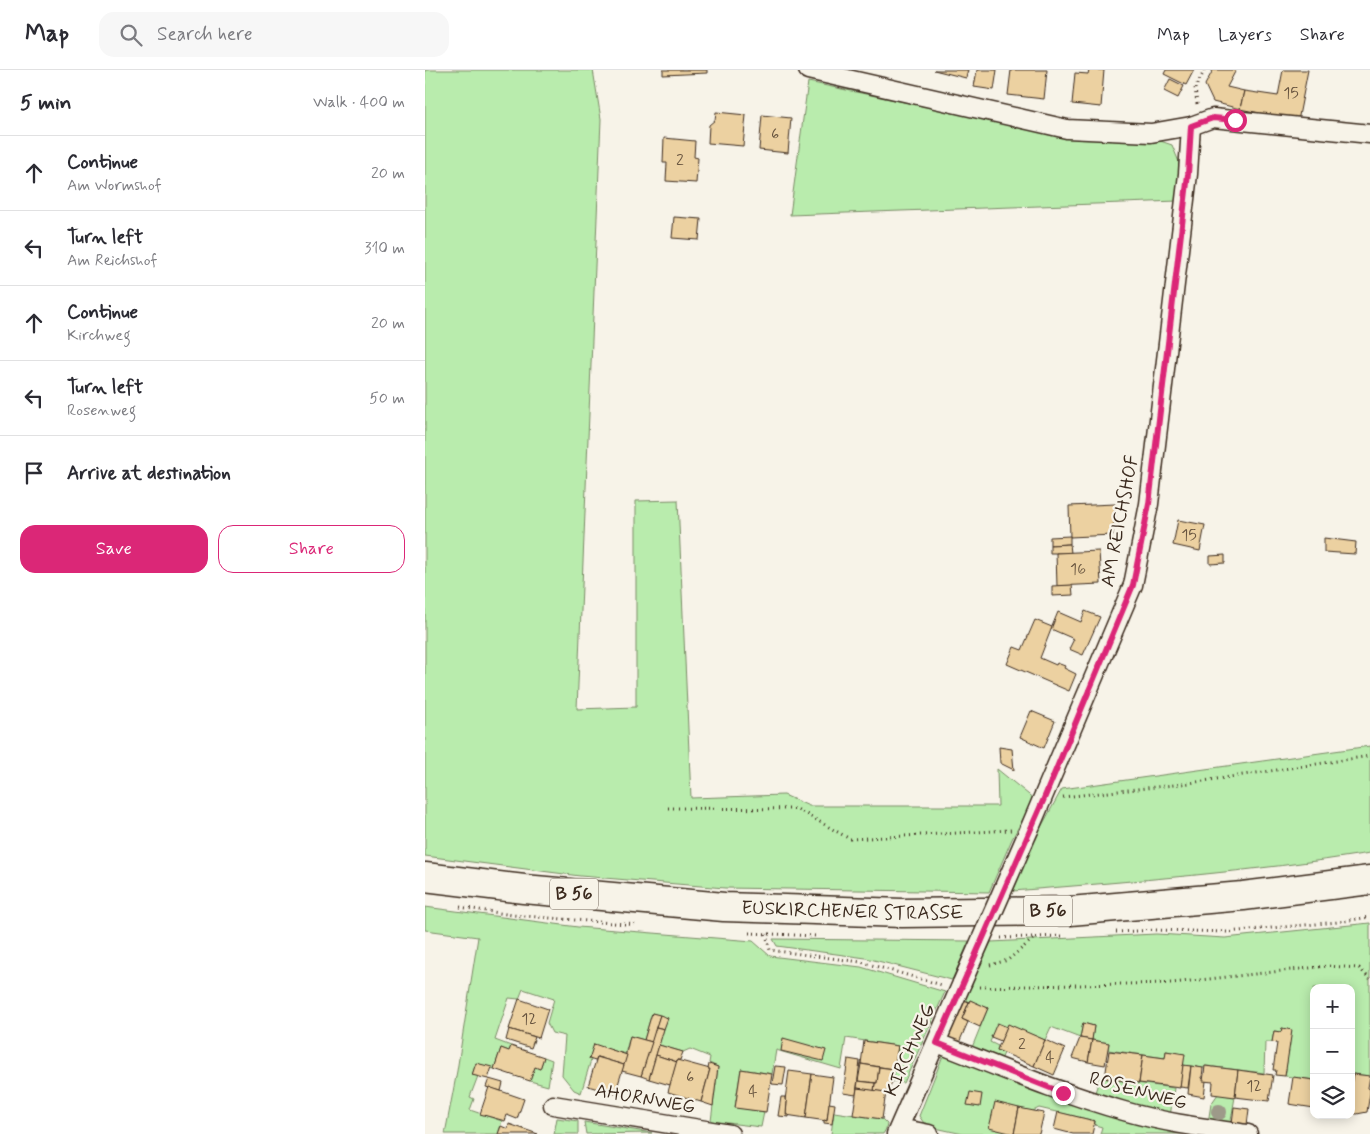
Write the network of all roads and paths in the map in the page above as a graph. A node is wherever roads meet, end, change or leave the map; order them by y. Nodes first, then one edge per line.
1 (807, 70) edge
2 (1205, 70) edge
3 (1191, 126) junction
4 (1370, 134) edge
5 (1370, 756) edge
6 (1043, 801) junction
7 (668, 808) dead end
8 (1029, 830) junction
9 (425, 877) edge
10 (1370, 880) edge
11 (766, 934) dead end
12 (1034, 938) dead end
13 (985, 966) dead end
14 (1370, 979) edge
15 (969, 985) junction
16 (937, 1043) junction
17 (553, 1105) dead end
18 (898, 1131) edge
19 (730, 1134) edge
20 (929, 1134) edge
21 (1248, 1134) edge

1 - 3 street
2 - 3 path
3 - 4 street
3 - 6 street, AM REICHSHOF
5 - 6 path
6 - 8 street, AM REICHSHOF
7 - 8 path
8 - 15 street, AM REICHSHOF, bridge
9 - 10 main road, EUSKIRCHENER STRASSE / B 56
11 - 15 path
12 - 13 path
14 - 15 path
15 - 16 street, KIRCHWEG
16 - 18 street, KIRCHWEG
16 - 21 street, ROSENWEG
17 - 19 street, AHORNWEG
18 - 20 street

